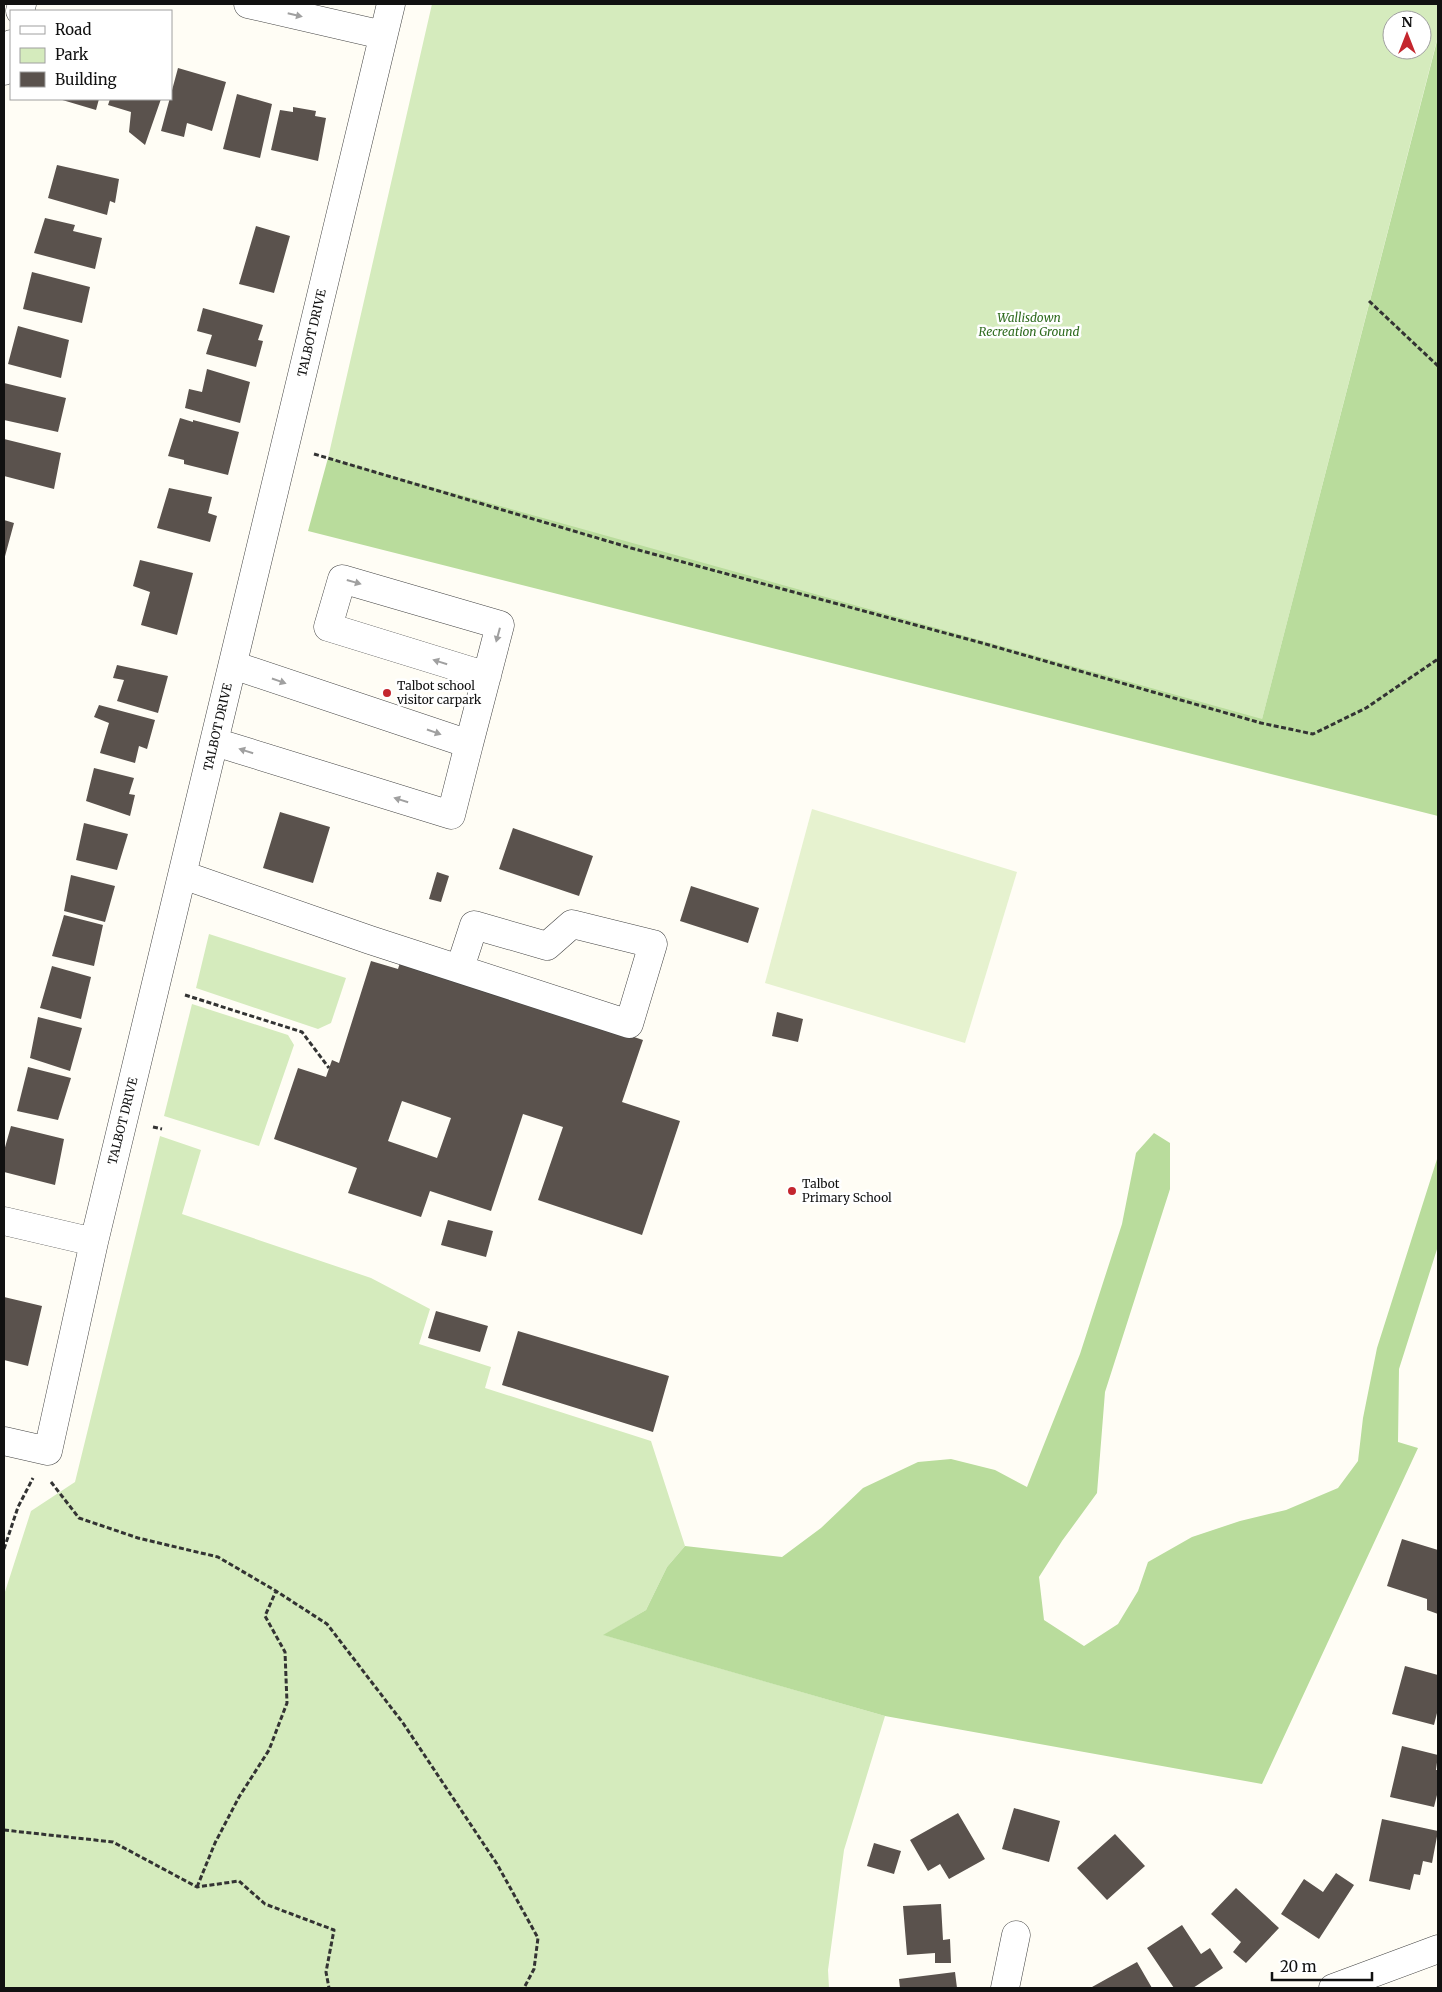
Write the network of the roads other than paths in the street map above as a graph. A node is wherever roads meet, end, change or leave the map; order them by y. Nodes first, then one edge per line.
1 (248, 4) edge
2 (391, 4) edge
3 (383, 35) junction
4 (10, 48) edge
5 (4, 71) edge
6 (233, 665) junction
7 (487, 676) junction
8 (215, 742) junction
9 (469, 744) junction
10 (183, 875) junction
11 (460, 968) junction
12 (4, 1221) edge
13 (94, 1242) junction
14 (4, 1441) edge
15 (1016, 1935) dead end
16 (1438, 1949) edge
17 (1005, 1988) edge
18 (1333, 1988) edge

1 -> 3 street
2 - 3 street, TALBOT DRIVE
3 - 6 street, TALBOT DRIVE
4 - 5 street
6 - 8 street, TALBOT DRIVE
6 -> 9 street
7 -> 7 street
7 - 9 street
9 -> 8 street
8 - 10 street, TALBOT DRIVE
10 - 11 street
10 - 13 street, TALBOT DRIVE
11 - 11 street
12 - 13 street
13 - 14 street, TALBOT DRIVE
15 - 17 street
16 - 18 street

